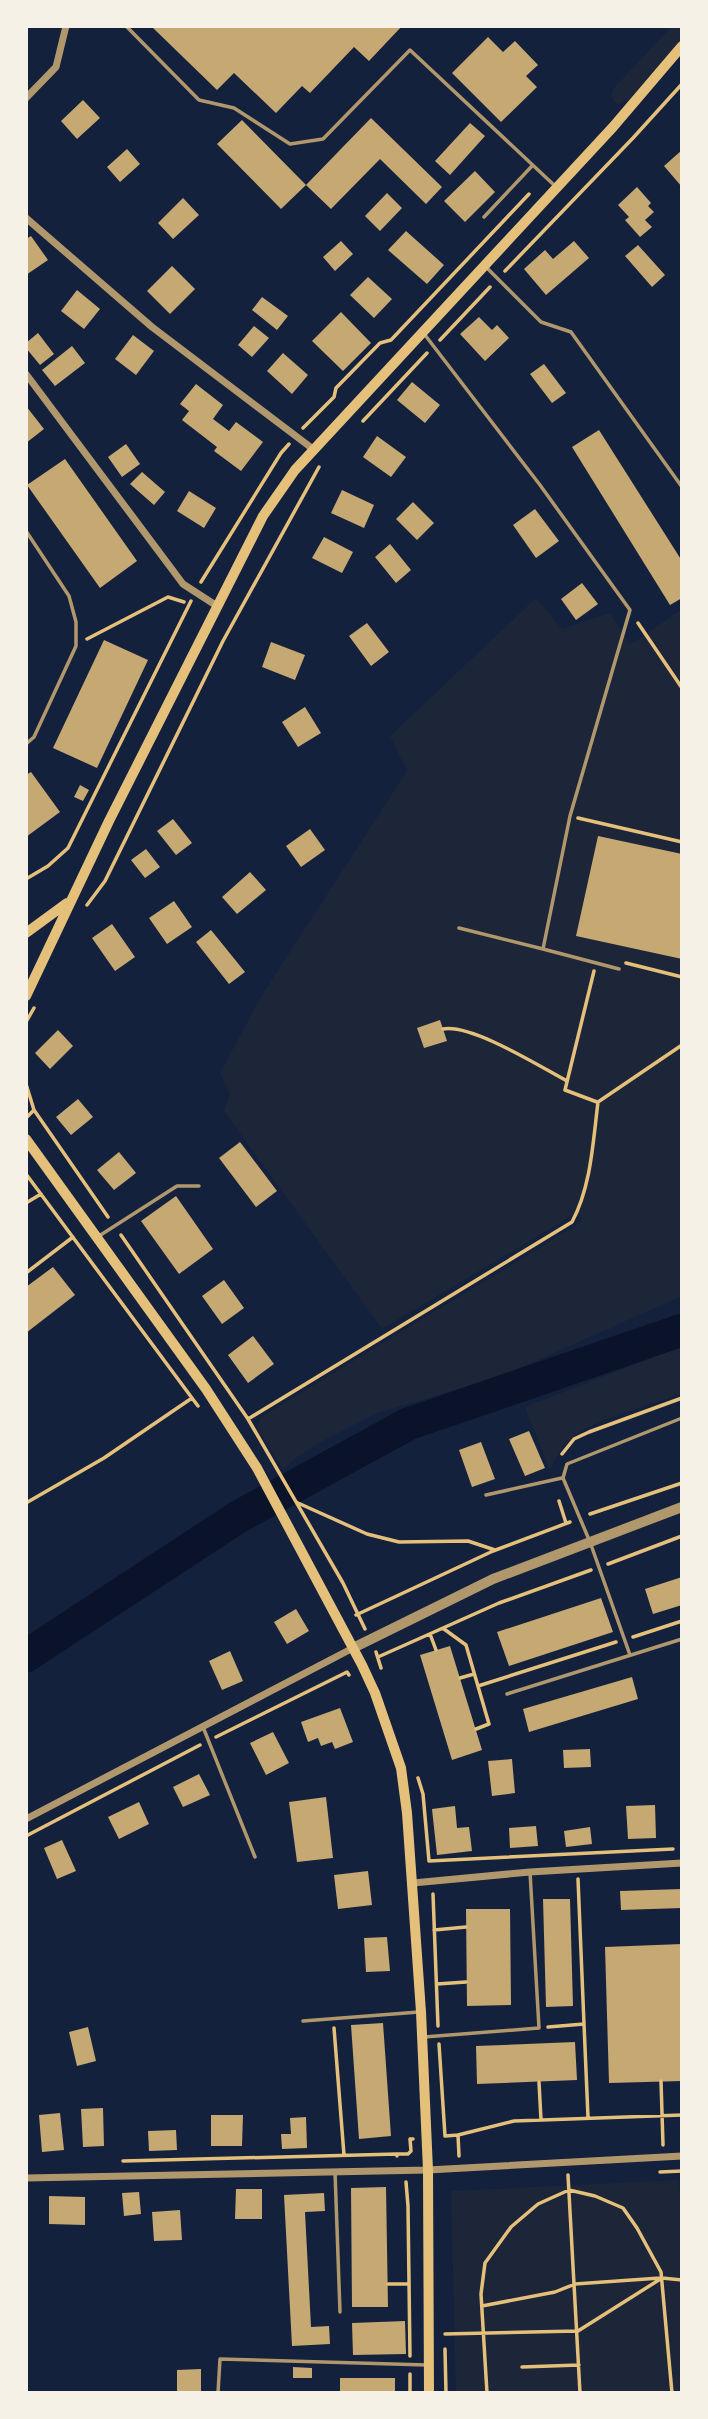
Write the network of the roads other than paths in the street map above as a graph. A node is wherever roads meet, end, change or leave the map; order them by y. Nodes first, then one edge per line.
1 (66, 26) edge
2 (126, 26) edge
3 (682, 46) edge
4 (26, 98) edge
5 (532, 166) junction
6 (557, 188) junction
7 (484, 217) dead end
8 (26, 218) edge
9 (484, 265) junction
10 (422, 332) junction
11 (26, 374) edge
12 (313, 449) junction
13 (682, 487) edge
14 (26, 531) edge
15 (218, 606) junction
16 (26, 744) edge
17 (72, 899) junction
18 (459, 928) dead end
19 (26, 933) edge
20 (543, 949) junction
21 (619, 969) dead end
22 (26, 996) edge
23 (26, 1139) edge
24 (199, 1186) dead end
25 (97, 1238) junction
26 (682, 1418) edge
27 (563, 1478) junction
28 (486, 1495) dead end
29 (682, 1507) edge
30 (590, 1542) junction
31 (682, 1639) edge
32 (353, 1648) junction
33 (630, 1656) junction
34 (507, 1694) dead end
35 (203, 1727) junction
36 (26, 1819) edge
37 (255, 1857) dead end
38 (682, 1863) edge
39 (530, 1872) junction
40 (413, 1883) junction
41 (421, 2012) junction
42 (303, 2021) dead end
43 (422, 2037) junction
44 (682, 2156) edge
45 (428, 2170) junction
46 (335, 2172) junction
47 (26, 2178) edge
48 (340, 2312) dead end
49 (429, 2365) junction
50 (218, 2393) edge
51 (429, 2393) edge

1 - 4 street
2 - 5 lane
3 - 6 main road
5 - 6 lane
5 - 7 lane
6 - 9 main road
8 - 12 street
9 - 10 main road
9 - 13 lane
10 - 12 main road
10 - 20 lane
11 - 15 street
12 - 15 main road
14 - 16 lane
15 - 17 main road
17 - 19 main road
17 - 22 main road
18 - 20 lane
20 - 21 lane
23 - 25 main road
24 - 25 lane
25 - 32 main road
26 - 27 lane
27 - 28 lane
27 - 30 lane
29 - 30 street
30 - 32 street
30 - 33 lane
31 - 33 lane
32 - 35 street
32 - 40 main road
33 - 34 lane
35 - 36 street
35 - 37 lane
38 - 39 street
39 - 40 street
39 - 43 lane
40 - 41 main road
41 - 42 lane
41 - 43 main road
43 - 45 main road
44 - 45 street
45 - 46 street
45 - 49 main road
46 - 47 street
46 - 48 lane
49 - 50 lane
49 - 51 main road

